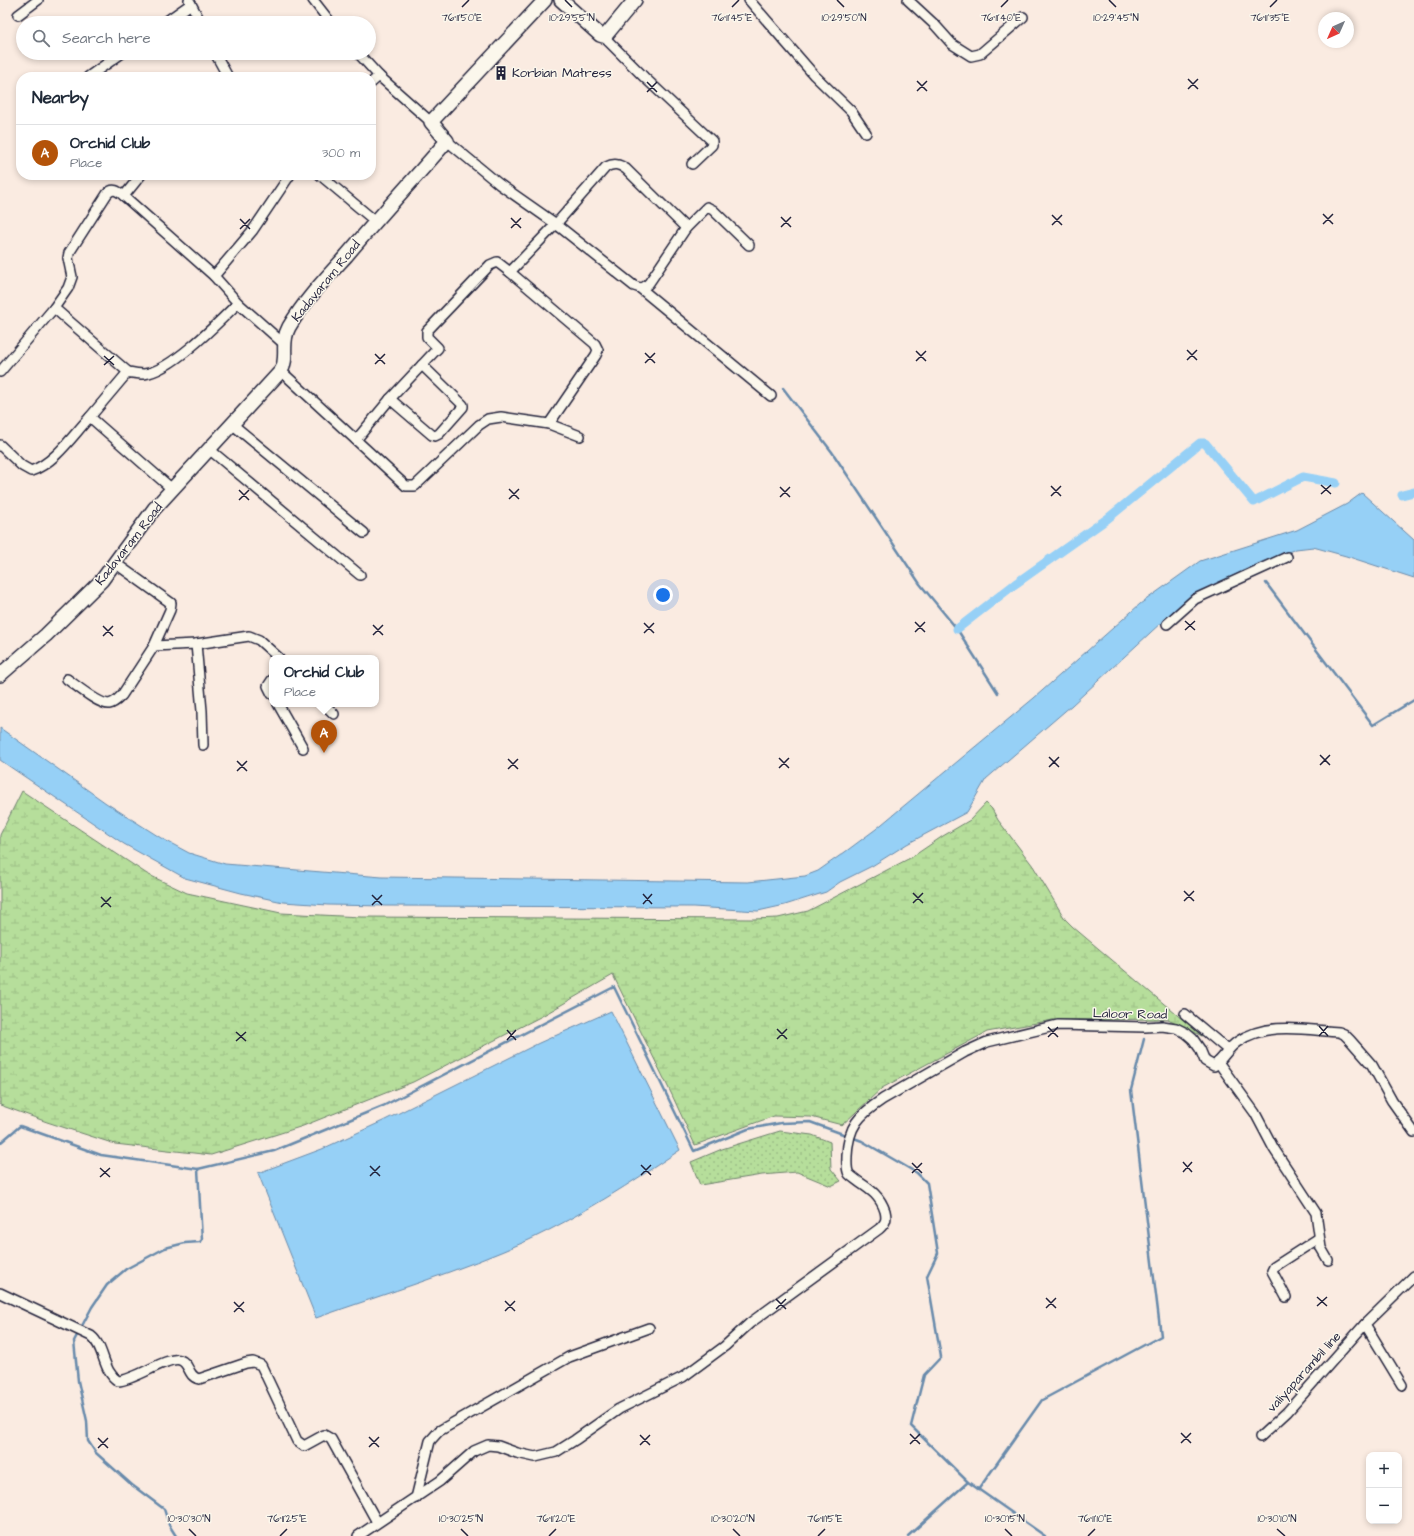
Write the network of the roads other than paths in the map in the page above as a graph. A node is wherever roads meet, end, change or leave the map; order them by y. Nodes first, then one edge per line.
1 (38, 0) edge
2 (313, 0) edge
3 (545, 0) edge
4 (561, 0) edge
5 (635, 0) edge
6 (749, 0) edge
7 (908, 0) edge
8 (190, 2) edge
9 (18, 15) dead end
10 (173, 16) edge
11 (197, 16) edge
12 (326, 16) edge
13 (1023, 17) dead end
14 (603, 36) junction
15 (112, 60) edge
16 (219, 60) edge
17 (364, 60) edge
18 (95, 72) edge
19 (225, 72) edge
20 (375, 72) edge
21 (376, 74) edge
22 (378, 76) joint
23 (431, 122) junction
24 (866, 133) dead end
25 (447, 141) junction
26 (692, 164) dead end
27 (137, 180) edge
28 (287, 180) edge
29 (326, 180) edge
30 (124, 196) junction
31 (375, 221) junction
32 (556, 224) junction
33 (686, 228) junction
34 (749, 245) dead end
35 (510, 272) junction
36 (214, 276) junction
37 (640, 288) junction
38 (238, 303) junction
39 (54, 308) junction
40 (284, 344) junction
41 (422, 365) junction
42 (282, 371) junction
43 (0, 372) edge
44 (128, 372) junction
45 (770, 396) dead end
46 (390, 399) junction
47 (90, 416) junction
48 (232, 424) junction
49 (549, 424) junction
50 (580, 436) dead end
51 (356, 440) junction
52 (0, 445) edge
53 (209, 449) junction
54 (172, 489) junction
55 (364, 533) dead end
56 (1287, 557) dead end
57 (115, 563) junction
58 (360, 575) dead end
59 (1167, 624) dead end
60 (196, 644) junction
61 (154, 646) junction
62 (275, 655) edge
63 (0, 675) edge
64 (68, 680) dead end
65 (280, 707) edge
66 (327, 707) edge
67 (334, 714) dead end
68 (203, 745) dead end
69 (303, 748) dead end
70 (1185, 1014) dead end
71 (1228, 1050) junction
72 (1213, 1064) junction
73 (1414, 1132) edge
74 (1319, 1238) junction
75 (1328, 1260) dead end
76 (1414, 1276) edge
77 (0, 1293) edge
78 (1286, 1297) dead end
79 (1365, 1324) junction
80 (649, 1328) dead end
81 (1402, 1385) dead end
82 (1260, 1437) dead end
83 (416, 1498) junction
84 (377, 1522) junction
85 (358, 1536) edge

1 - 9 street
2 - 12 street
3 - 23 main road
4 - 14 main road
5 - 14 main road
6 - 24 street
7 - 13 street
8 - 10 street
8 - 11 street
14 - 26 street
15 - 18 street
16 - 19 street
17 - 20 street
21 - 22 street
22 - 23 street
23 - 25 main road
25 - 31 main road, Kadavaram Road
25 - 32 street
27 - 30 street
28 - 36 street
29 - 31 street
30 - 36 street
30 - 39 street
31 - 40 main road, Kadavaram Road
32 - 33 street
32 - 35 street
32 - 37 street
33 - 34 street
33 - 37 street
35 - 41 street
35 - 49 street
36 - 38 street
37 - 45 street
38 - 40 street
38 - 44 street
39 - 43 street
39 - 44 street
40 - 42 main road, Kadavaram Road
41 - 46 street
41 - 46 street
42 - 48 main road, Kadavaram Road
42 - 51 street
44 - 47 street
46 - 51 street
47 - 52 street
47 - 54 street
48 - 53 main road, Kadavaram Road
48 - 55 street
49 - 50 street
49 - 51 street
53 - 54 main road, Kadavaram Road
53 - 58 street
54 - 57 main road, Kadavaram Road
56 - 59 street
57 - 61 street
57 - 63 main road, Kadavaram Road
60 - 61 street
60 - 62 street
60 - 68 street
61 - 64 street
65 - 69 street
66 - 67 street
70 - 71 street
71 - 72 street
71 - 73 street
72 - 74 street, Laloor Road
72 - 83 street, Laloor Road
74 - 75 street, Laloor Road
74 - 78 street
76 - 79 street, valiyaparambil line
77 - 84 street
79 - 81 street
79 - 82 street, valiyaparambil line
80 - 83 street
83 - 84 street
84 - 85 street

